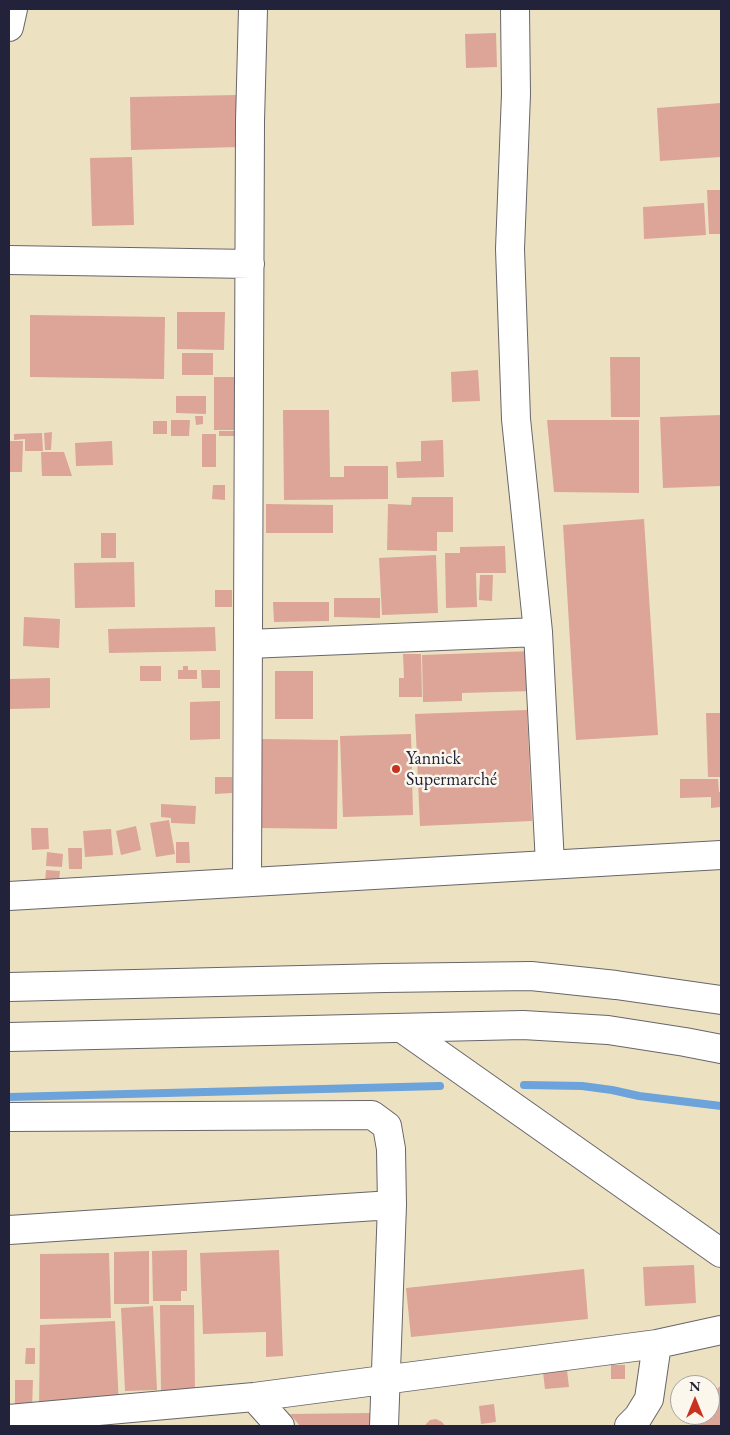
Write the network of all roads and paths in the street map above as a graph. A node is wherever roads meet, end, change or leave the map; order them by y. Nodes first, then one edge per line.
1 (13, 9) edge
2 (253, 9) edge
3 (515, 9) edge
4 (9, 27) edge
5 (9, 260) edge
6 (250, 264) junction
7 (538, 632) junction
8 (248, 644) junction
9 (721, 855) edge
10 (550, 864) junction
11 (247, 882) junction
12 (9, 896) edge
13 (9, 987) edge
14 (721, 1000) edge
15 (403, 1028) junction
16 (9, 1037) edge
17 (721, 1050) edge
18 (9, 1117) edge
19 (392, 1205) junction
20 (9, 1230) edge
21 (721, 1253) edge
22 (721, 1330) edge
23 (658, 1344) junction
24 (385, 1380) junction
25 (254, 1397) junction
26 (131, 1418) edge
27 (9, 1419) edge
28 (280, 1426) edge
29 (384, 1426) edge
30 (629, 1426) edge

1 - 4 main road
2 - 6 main road
3 - 7 main road
5 - 6 main road
6 - 8 main road
7 - 8 main road
7 - 10 main road
8 - 11 main road
9 - 10 main road
10 - 11 main road
11 - 12 main road
13 - 14 main road
15 - 16 main road
15 - 17 main road
15 - 21 main road
18 - 19 main road
19 - 20 main road
19 - 24 main road
22 - 23 main road
23 - 24 main road
23 - 30 main road
24 - 25 main road
24 - 29 main road
25 - 26 main road
25 - 28 main road
26 - 27 main road

